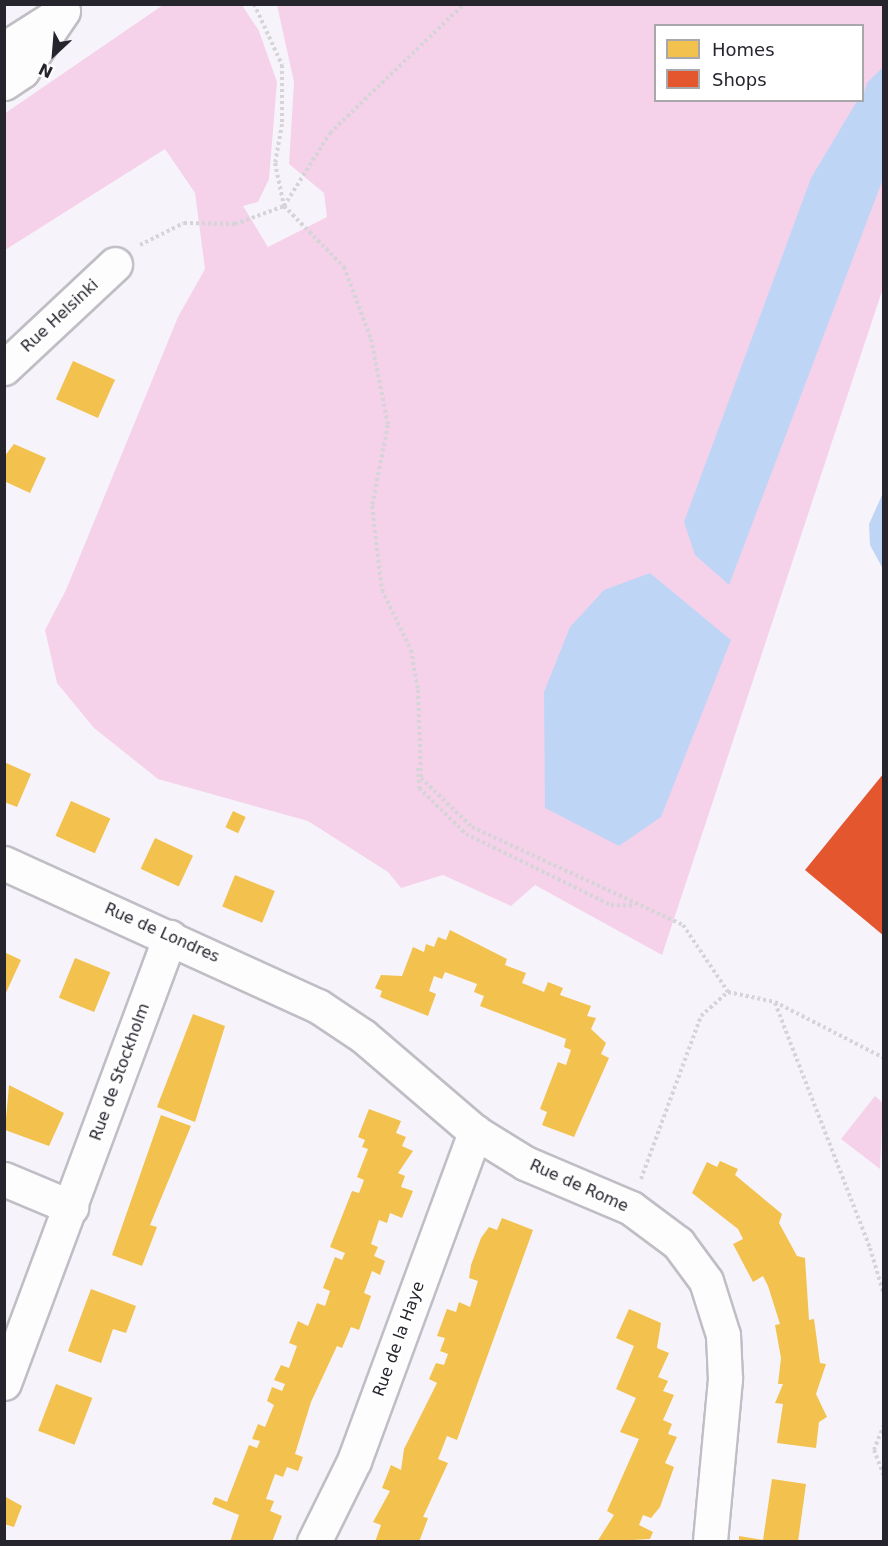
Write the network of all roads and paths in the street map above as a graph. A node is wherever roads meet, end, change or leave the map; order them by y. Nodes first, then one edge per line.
1 (254, 4) edge
2 (464, 4) edge
3 (68, 8) edge
4 (4, 49) edge
5 (4, 83) edge
6 (284, 206) junction
7 (116, 264) joint
8 (4, 368) edge
9 (418, 764) junction
10 (4, 863) edge
11 (638, 906) junction
12 (170, 937) junction
13 (728, 992) junction
14 (774, 1002) junction
15 (318, 1006) joint
16 (884, 1058) edge
17 (476, 1132) junction
18 (4, 1179) edge
19 (70, 1207) junction
20 (631, 1208) junction
21 (884, 1295) edge
22 (4, 1383) edge
23 (884, 1425) edge
24 (884, 1476) edge
25 (314, 1542) edge
26 (710, 1542) edge

1 - 6 path
2 - 6 path
3 - 4 main road
3 - 5 main road
6 - 7 path
6 - 9 path
7 - 8 main road, Rue Helsinki
9 - 11 path
9 - 11 path
10 - 12 main road, Rue de Londres
11 - 13 path
12 - 15 main road, Rue de Londres
12 - 19 main road, Rue de Stockholm
13 - 14 path
13 - 20 path
14 - 16 path
14 - 21 path
15 - 17 main road, Rue de Rome
17 - 20 main road, Rue de Rome
17 - 25 main road, Rue de la Haye
18 - 19 main road
19 - 22 main road, Rue de Stockholm
20 - 26 main road, Rue de Rome
23 - 24 path

